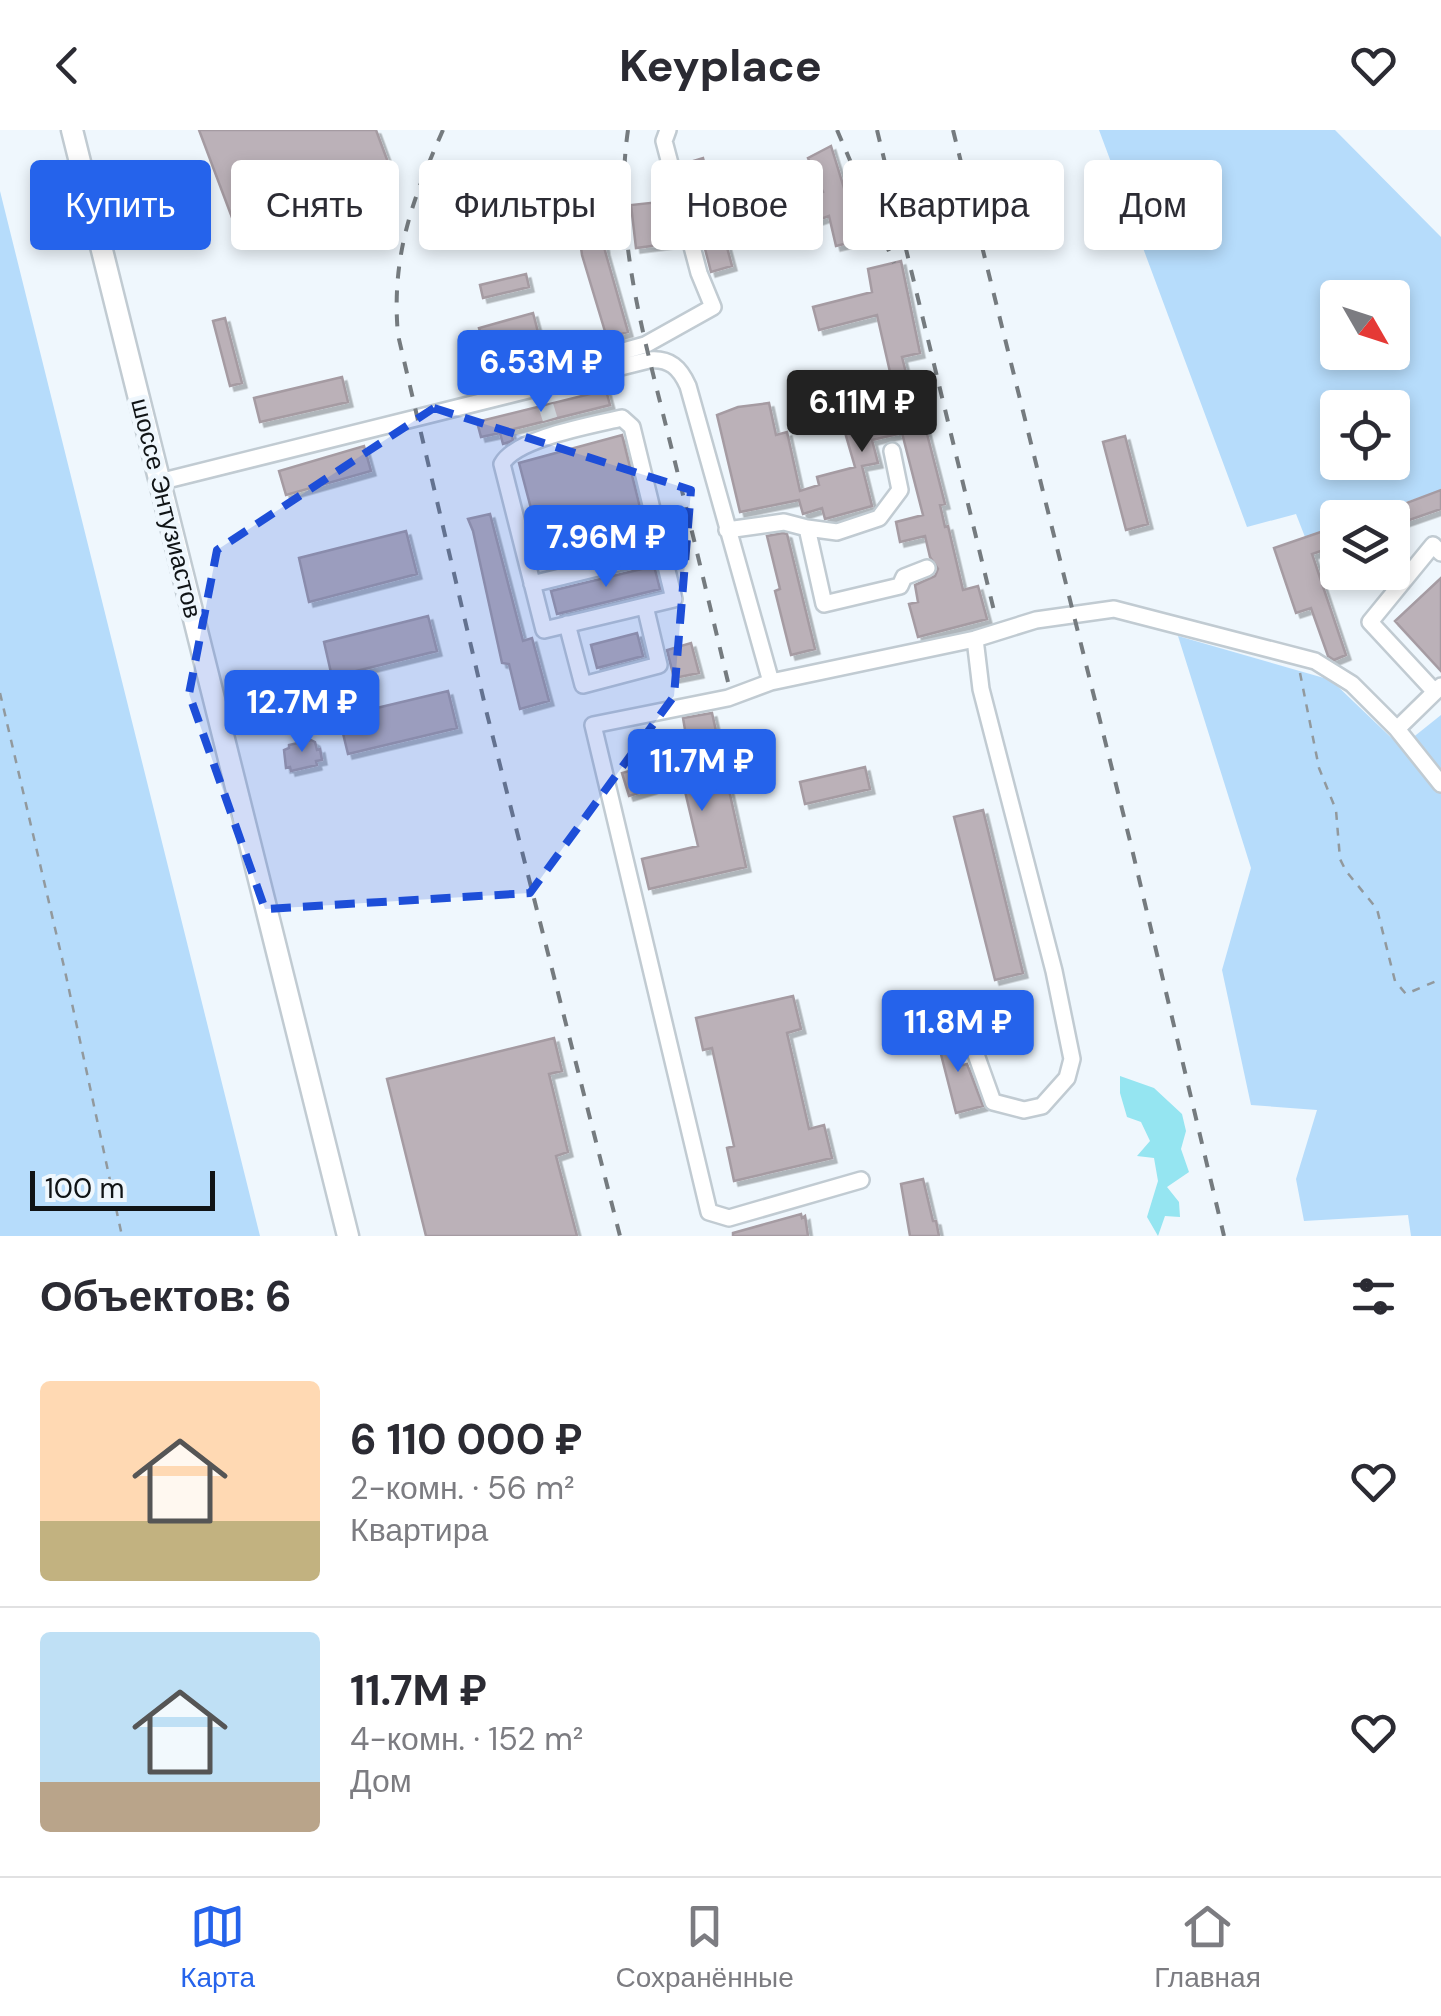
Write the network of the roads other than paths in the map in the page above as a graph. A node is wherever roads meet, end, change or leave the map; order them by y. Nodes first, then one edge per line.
1 (72, 130) edge
2 (668, 130) edge
3 (588, 376) junction
4 (543, 388) junction
5 (550, 420) junction
6 (892, 451) dead end
7 (159, 482) junction
8 (807, 528) junction
9 (727, 530) junction
10 (663, 552) junction
11 (1441, 552) edge
12 (927, 568) dead end
13 (532, 584) junction
14 (644, 606) junction
15 (568, 624) junction
16 (974, 639) junction
17 (771, 682) junction
18 (1438, 689) edge
19 (1397, 728) junction
20 (1441, 784) edge
21 (969, 1035) dead end
22 (861, 1180) dead end
23 (348, 1236) edge

1 - 7 main road, шоссе Энтузиастов
2 - 3 street
3 - 4 street
3 - 9 street
4 - 5 street
4 - 7 street
5 - 10 street
5 - 13 street
6 - 8 street
7 - 23 main road, шоссе Энтузиастов
8 - 9 street
8 - 12 street
9 - 17 street
10 - 13 street
10 - 14 street
11 - 18 street
13 - 15 street
14 - 15 street
14 - 15 street
16 - 17 street
16 - 19 street
16 - 21 street
17 - 22 street
18 - 19 street
19 - 20 street

